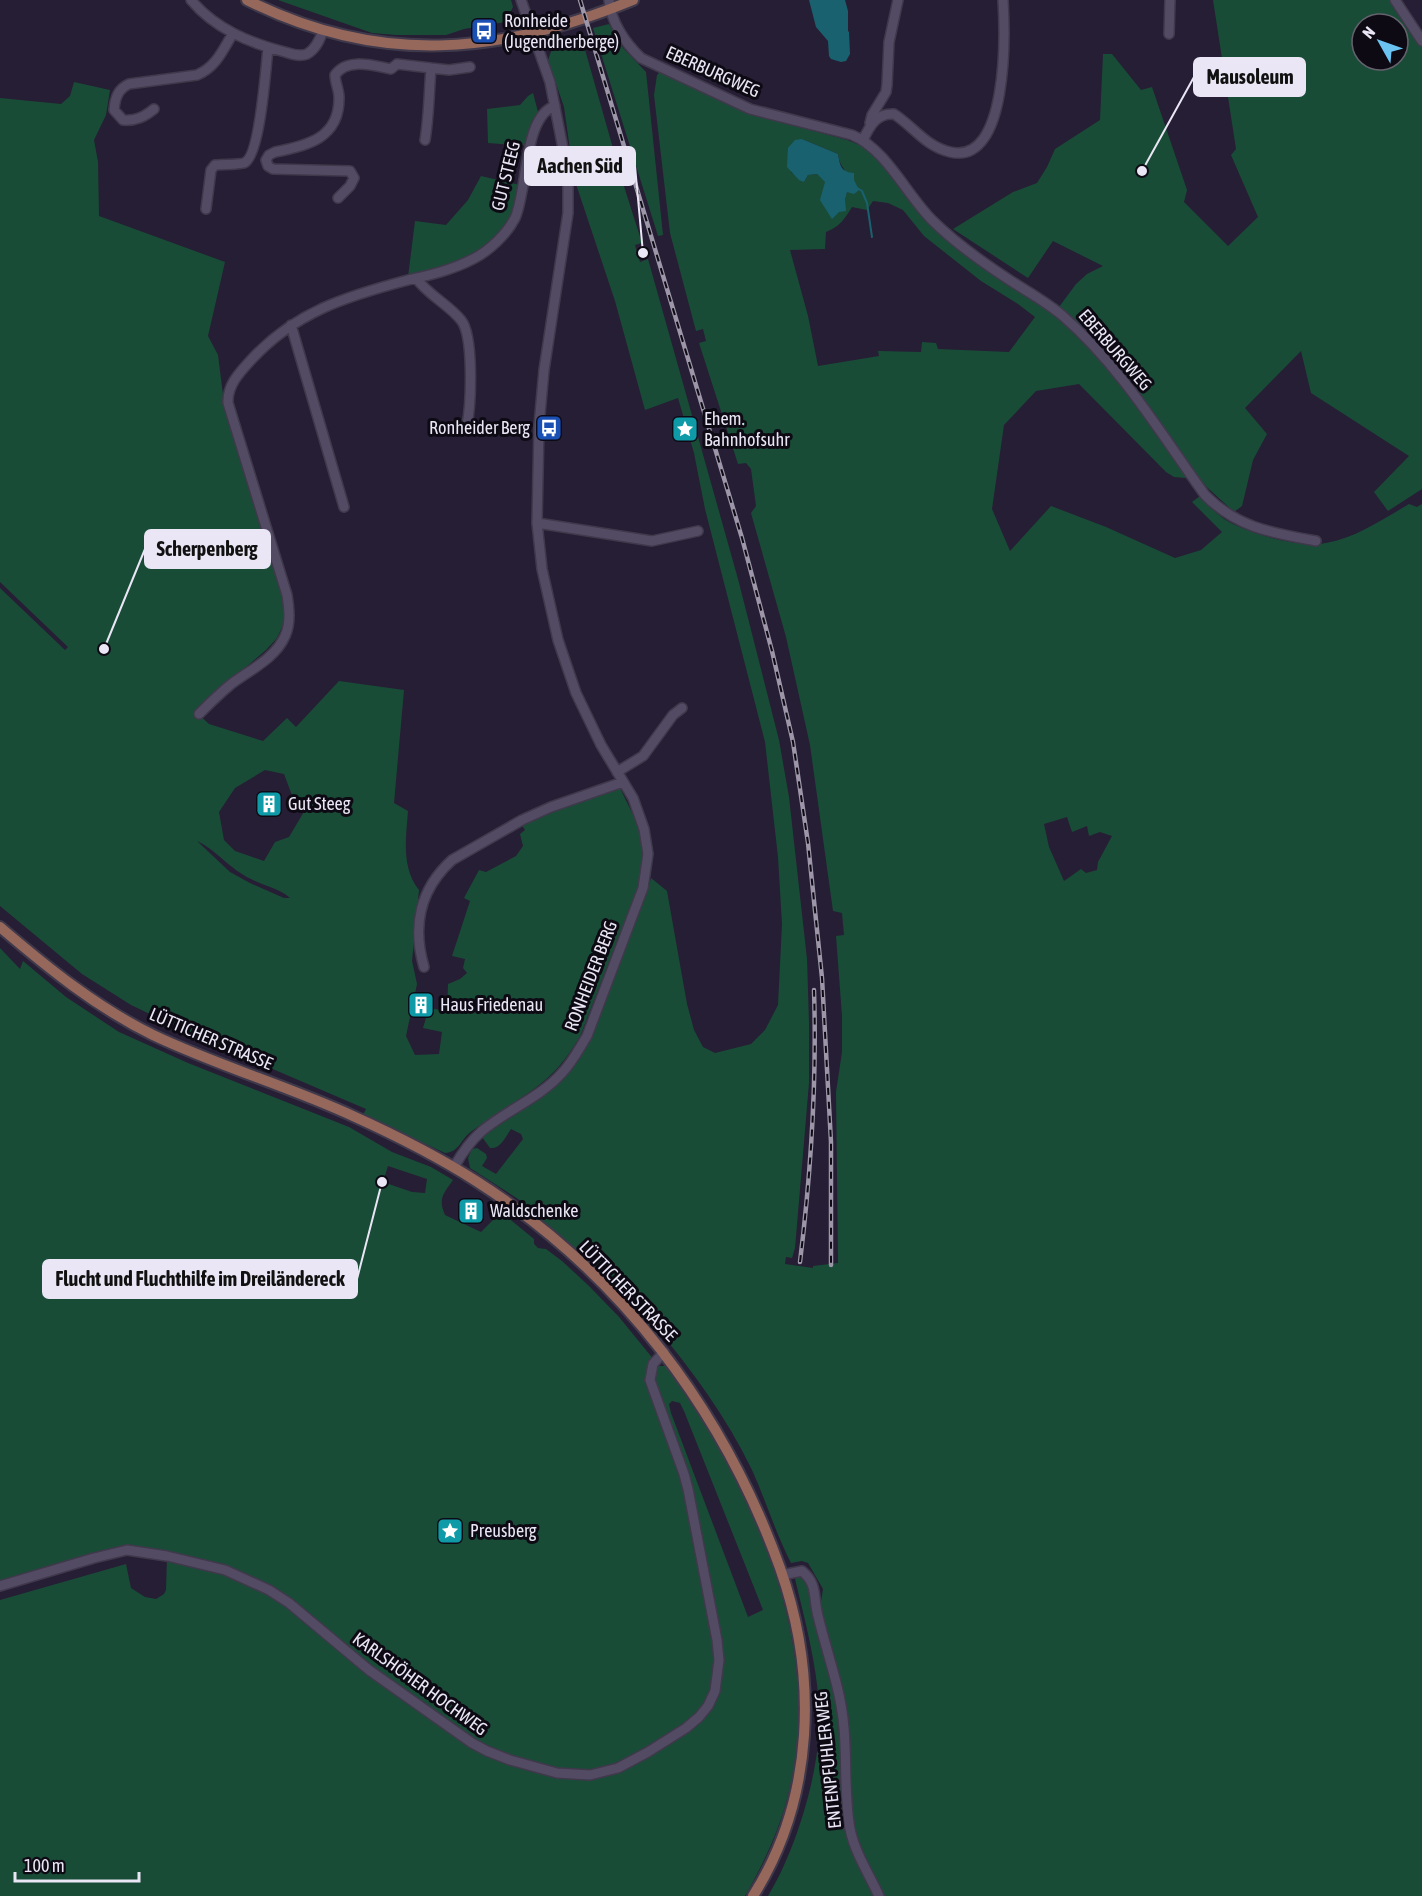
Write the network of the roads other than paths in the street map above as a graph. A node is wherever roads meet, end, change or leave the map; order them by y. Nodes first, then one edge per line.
1 (191, 0) edge
2 (247, 0) edge
3 (521, 0) edge
4 (633, 0) edge
5 (897, 0) edge
6 (1003, 0) edge
7 (1170, 0) edge
8 (1395, 0) edge
9 (609, 5) edge
10 (323, 31) junction
11 (233, 33) junction
12 (534, 33) junction
13 (1169, 34) dead end
14 (1422, 41) edge
15 (399, 45) junction
16 (268, 48) junction
17 (397, 64) junction
18 (470, 67) dead end
19 (431, 68) junction
20 (555, 106) junction
21 (154, 109) dead end
22 (870, 125) junction
23 (425, 140) dead end
24 (864, 140) junction
25 (338, 198) dead end
26 (206, 209) dead end
27 (417, 279) junction
28 (291, 325) junction
29 (467, 425) dead end
30 (344, 507) dead end
31 (537, 523) junction
32 (698, 531) dead end
33 (1316, 541) dead end
34 (682, 708) dead end
35 (199, 714) dead end
36 (617, 772) junction
37 (623, 782) junction
38 (0, 927) edge
39 (424, 968) dead end
40 (453, 1167) junction
41 (664, 1352) junction
42 (782, 1575) junction
43 (0, 1586) edge
44 (753, 1896) edge
45 (879, 1896) edge

1 - 11 street
2 - 10 main road
3 - 12 street, RONHEIDER BERG
4 - 9 main road
5 - 22 street
6 - 22 street
7 - 13 street
8 - 14 street
9 - 12 main road
9 - 24 street, EBERBURGWEG
10 - 15 main road
10 - 16 street
11 - 16 street
11 - 21 street
12 - 15 main road
12 - 20 street, RONHEIDER BERG
15 - 17 street
16 - 26 street
17 - 19 street
17 - 25 street
18 - 19 street
19 - 23 street
20 - 27 street, GUT STEEG
20 - 31 street, RONHEIDER BERG
22 - 24 street
24 - 33 street, EBERBURGWEG
27 - 28 street, GUT STEEG
27 - 29 street
28 - 30 street
28 - 35 street, GUT STEEG
31 - 32 street
31 - 36 street, RONHEIDER BERG
34 - 36 street
36 - 37 street, RONHEIDER BERG
37 - 39 street
37 - 40 street, RONHEIDER BERG
38 - 40 main road, LÜTTICHER STRASSE
40 - 41 main road, LÜTTICHER STRASSE
41 - 42 main road, LÜTTICHER STRASSE
41 - 43 street, KARLSHÖHER HOCHWEG
42 - 44 main road, LÜTTICHER STRASSE
42 - 45 street, ENTENPFUHLER WEG

